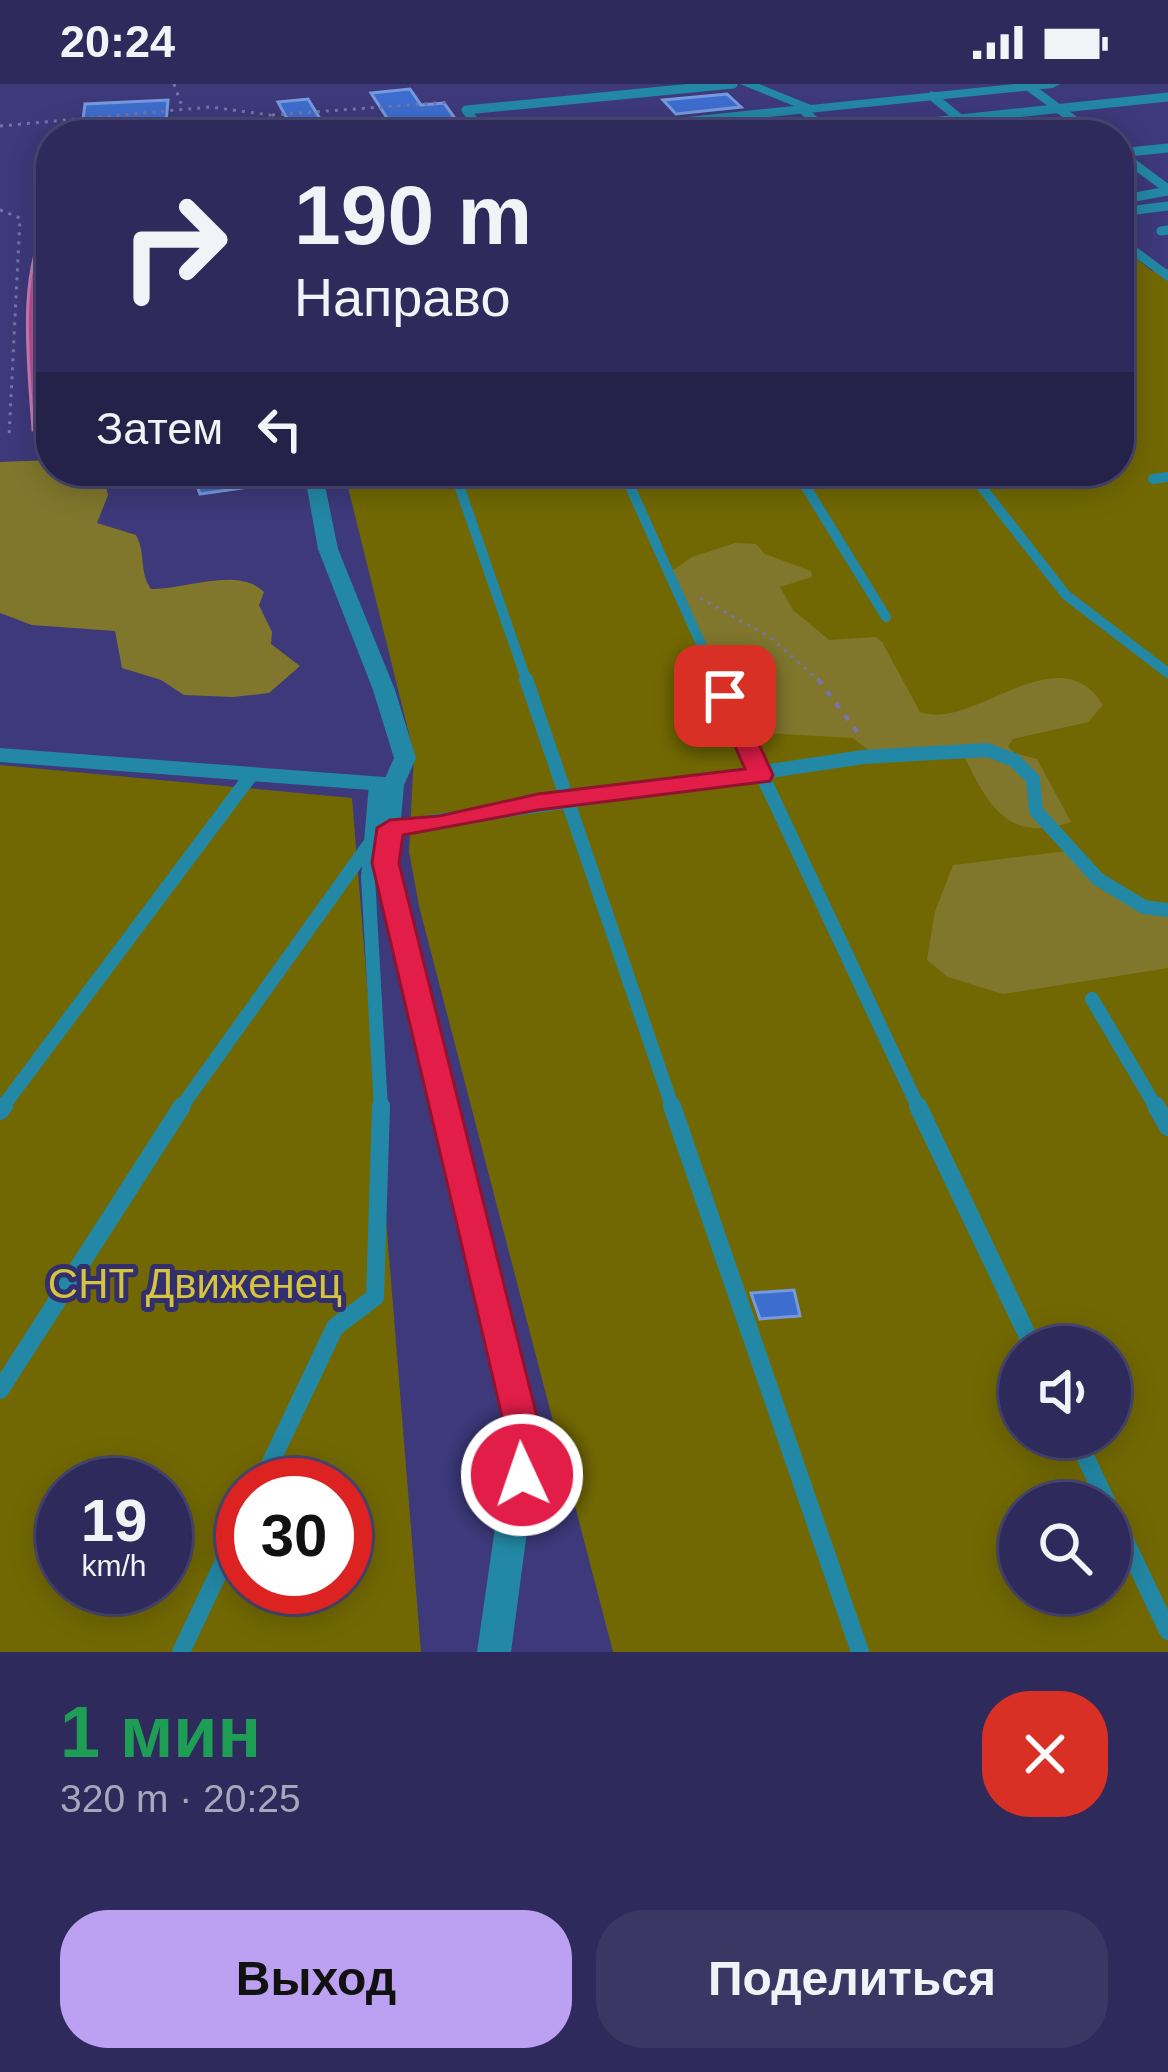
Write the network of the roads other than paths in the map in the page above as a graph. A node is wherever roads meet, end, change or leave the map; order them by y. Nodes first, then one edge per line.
1 (733, 84) edge
2 (746, 84) edge
3 (1053, 84) edge
4 (1028, 86) edge
5 (932, 96) junction
6 (1168, 97) edge
7 (1058, 108) junction
8 (808, 109) junction
9 (742, 116) junction
10 (960, 119) junction
11 (474, 120) edge
12 (702, 120) edge
13 (817, 120) edge
14 (951, 120) edge
15 (1074, 120) edge
16 (1168, 148) edge
17 (1134, 152) edge
18 (1134, 165) edge
19 (1168, 190) edge
20 (1134, 197) edge
21 (1168, 206) edge
22 (1136, 210) dead end
23 (1134, 251) edge
24 (1168, 276) edge
25 (1168, 477) edge
26 (1153, 478) dead end
27 (314, 486) edge
28 (459, 486) edge
29 (630, 486) edge
30 (805, 486) edge
31 (982, 486) edge
32 (886, 617) dead end
33 (1168, 673) edge
34 (0, 755) edge
35 (252, 774) junction
36 (760, 775) junction
37 (384, 784) junction
38 (566, 799) junction
39 (381, 835) junction
40 (1168, 910) edge
41 (1092, 999) dead end
42 (0, 1111) edge
43 (1168, 1127) edge
44 (1023, 1326) edge
45 (0, 1390) edge
46 (273, 1458) edge
47 (1131, 1554) edge
48 (216, 1578) edge
49 (1168, 1631) edge
50 (181, 1652) edge
51 (494, 1652) edge
52 (860, 1652) edge

1 - 11 lane
2 - 8 street
2 - 9 street
3 - 4 street
4 - 5 street
4 - 7 lane
5 - 8 street
5 - 10 lane
6 - 7 lane
7 - 10 lane
7 - 15 lane
8 - 9 street
8 - 13 lane
9 - 12 street
10 - 14 lane
16 - 17 lane
18 - 19 lane
19 - 20 lane
21 - 22 lane
23 - 24 lane
25 - 26 lane
27 - 37 street
28 - 38 lane
29 - 36 lane
30 - 32 lane
31 - 33 lane
34 - 35 lane
35 - 37 lane
35 - 42 lane
36 - 38 lane
36 - 40 lane
36 - 44 lane
37 - 39 street
38 - 39 lane
38 - 52 lane
39 - 45 lane
39 - 46 lane
39 - 51 street
41 - 43 lane
47 - 49 lane
48 - 50 lane

